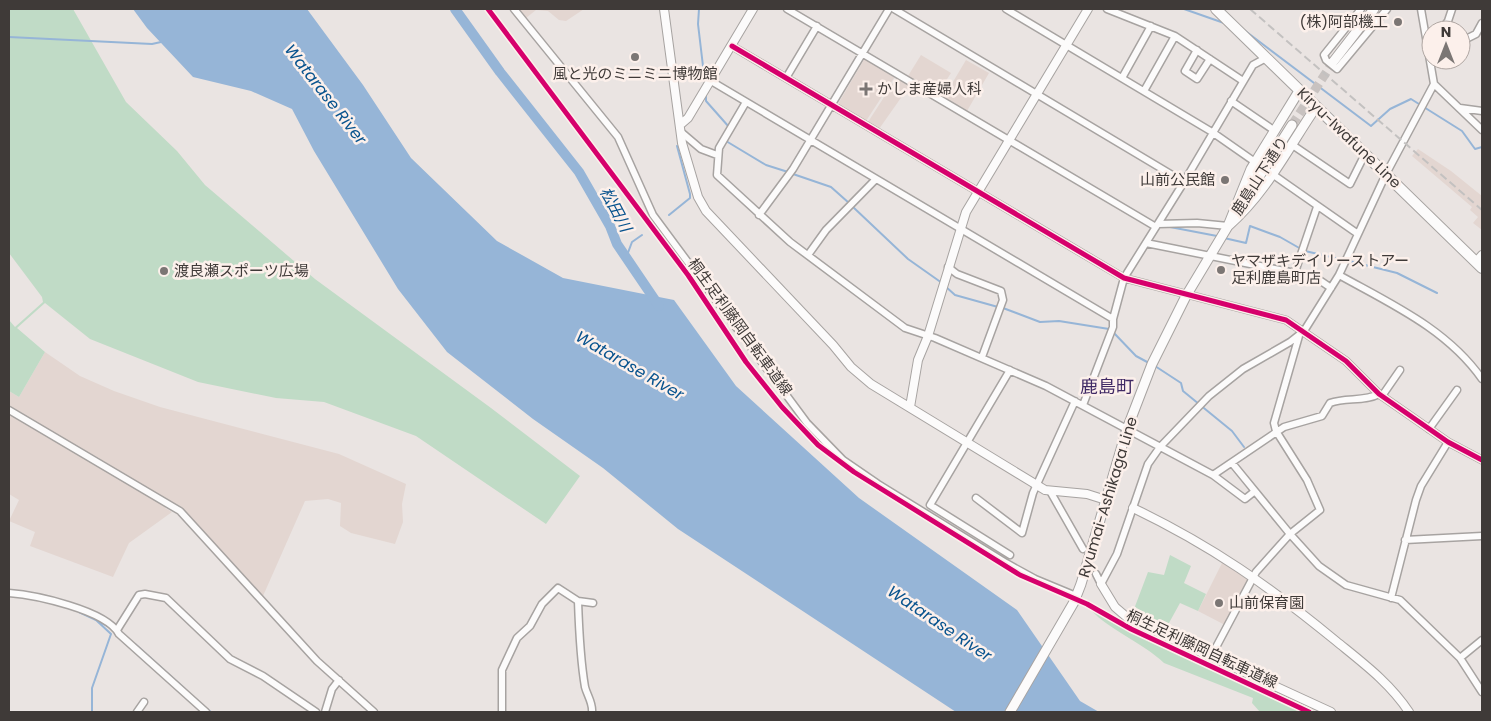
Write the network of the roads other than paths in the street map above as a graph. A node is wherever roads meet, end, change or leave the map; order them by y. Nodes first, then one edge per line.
1 (514, 9) edge
2 (664, 9) edge
3 (753, 9) edge
4 (787, 9) edge
5 (889, 9) edge
6 (894, 9) edge
7 (1006, 9) edge
8 (1107, 9) edge
9 (1216, 9) edge
10 (1361, 9) edge
11 (1374, 9) edge
12 (1387, 9) edge
13 (1085, 10) edge
14 (1482, 23) edge
15 (817, 26) junction
16 (1151, 26) junction
17 (1175, 36) junction
18 (1471, 36) edge
19 (1066, 44) junction
20 (732, 46) junction
21 (1197, 50) junction
22 (863, 52) junction
23 (1266, 58) junction
24 (1210, 59) junction
25 (1333, 62) tunnel mouth
26 (1432, 70) edge
27 (786, 78) junction
28 (1122, 78) junction
29 (710, 81) junction
30 (1243, 81) junction
31 (1434, 84) junction
32 (1144, 91) junction
33 (1299, 91) junction
34 (1035, 94) junction
35 (1231, 101) junction
36 (746, 102) junction
37 (833, 105) junction
38 (1316, 107) junction
39 (1459, 108) junction
40 (1482, 111) edge
41 (1292, 125) tunnel mouth
42 (681, 128) junction
43 (1482, 130) edge
44 (1275, 131) junction
45 (1212, 132) junction
46 (810, 140) junction
47 (1009, 140) junction
48 (1292, 144) junction
49 (1365, 154) junction
50 (717, 155) junction
51 (1254, 163) junction
52 (1264, 170) junction
53 (1386, 174) junction
54 (1272, 176) junction
55 (876, 179) junction
56 (1184, 182) junction
57 (978, 192) junction
58 (1317, 207) junction
59 (759, 215) junction
60 (1157, 226) junction
61 (1228, 226) junction
62 (959, 228) junction
63 (1358, 234) junction
64 (1146, 243) junction
65 (1210, 255) junction
66 (808, 256) junction
67 (1480, 261) edge
68 (948, 267) junction
69 (1295, 272) junction
70 (1339, 275) junction
71 (1124, 278) junction
72 (1331, 288) junction
73 (1186, 296) junction
74 (1113, 319) junction
75 (1302, 333) junction
76 (928, 336) junction
77 (982, 357) junction
78 (1010, 370) junction
79 (1400, 370) dead end
80 (1482, 379) edge
81 (1457, 390) dead end
82 (1380, 395) junction
83 (1075, 401) junction
84 (1083, 405) junction
85 (910, 407) junction
86 (9, 410) edge
87 (1127, 429) junction
88 (1429, 429) junction
89 (1276, 431) junction
90 (1448, 442) junction
91 (968, 443) junction
92 (1160, 447) junction
93 (1482, 460) edge
94 (1232, 463) junction
95 (1214, 475) junction
96 (1037, 485) junction
97 (1050, 491) junction
98 (1255, 492) junction
99 (976, 498) dead end
100 (1106, 500) junction
101 (1133, 508) junction
102 (1290, 534) junction
103 (1482, 536) edge
104 (1405, 540) junction
105 (1082, 549) dead end
106 (1010, 555) dead end
107 (1096, 574) dead end
108 (1253, 576) junction
109 (1101, 584) junction
110 (9, 593) edge
111 (1391, 598) junction
112 (1075, 599) junction
113 (578, 601) junction
114 (593, 603) dead end
115 (117, 630) junction
116 (1482, 640) edge
117 (1214, 651) dead end
118 (1460, 658) junction
119 (339, 680) junction
120 (1482, 692) edge
121 (144, 702) dead end
122 (137, 712) edge
123 (206, 712) edge
124 (316, 712) edge
125 (325, 712) edge
126 (374, 712) edge
127 (502, 712) edge
128 (592, 712) edge
129 (1010, 712) edge
130 (1331, 712) edge
131 (1409, 712) edge

1 - 112 street
2 - 42 street
3 - 20 street
4 - 15 street
5 - 22 street
6 - 34 street
7 - 19 street
8 - 16 street
9 - 23 main road, Kiryu-Iwafune Line
10 - 12 street
11 - 25 main road
13 - 19 street
14 - 18 street
15 - 22 street
15 - 27 street
16 - 17 street
16 - 28 street
17 - 21 street
17 - 32 street
19 - 28 street
19 - 34 street
20 - 27 street
20 - 29 street
21 - 24 street
21 - 24 street
22 - 37 street
22 - 47 street
23 - 30 street
23 - 33 main road, Kiryu-Iwafune Line
24 - 30 street
26 - 31 street
27 - 37 street
28 - 32 street
29 - 36 street
29 - 42 street
30 - 35 street
31 - 39 street
31 - 53 street
32 - 45 street
33 - 38 main road, Kiryu-Iwafune Line
33 - 44 main road, Ryumai-Ashikaga Line
34 - 47 street
34 - 56 street
35 - 44 street
35 - 45 street
36 - 46 street
36 - 50 street
37 - 46 street
37 - 57 street
38 - 48 main road, Ryumai-Ashikaga Line
38 - 49 main road, Kiryu-Iwafune Line
39 - 40 street
39 - 43 street
41 - 52 main road, 鹿島山下通り
42 - 50 street
42 - 85 street
44 - 51 main road, Ryumai-Ashikaga Line
45 - 51 street
45 - 56 street
46 - 55 street
46 - 59 street
47 - 57 street
47 - 60 street
48 - 49 street
48 - 54 main road, Ryumai-Ashikaga Line
49 - 53 main road, Kiryu-Iwafune Line
50 - 59 street
51 - 52 street
51 - 61 main road, Ryumai-Ashikaga Line
52 - 54 street
52 - 61 main road, 鹿島山下通り
53 - 63 street
53 - 67 main road, Kiryu-Iwafune Line
54 - 58 street
54 - 61 main road, Ryumai-Ashikaga Line
55 - 62 street
55 - 66 street
56 - 60 street
57 - 62 street
57 - 71 street
58 - 63 street
58 - 69 street
59 - 66 street
60 - 61 street
60 - 64 street
61 - 65 main road, Ryumai-Ashikaga Line
62 - 68 street
62 - 74 street
63 - 70 street
64 - 65 street
64 - 71 street
65 - 69 street
65 - 73 main road, Ryumai-Ashikaga Line
66 - 76 street
68 - 76 street
68 - 77 street
69 - 72 street
70 - 72 street
70 - 80 street
71 - 73 street
71 - 74 street
72 - 75 street
73 - 75 street
73 - 87 main road, Ryumai-Ashikaga Line
74 - 84 street
75 - 82 street
75 - 89 street
75 - 92 street
76 - 77 street
76 - 85 street
77 - 78 street
78 - 83 street
78 - 91 street
79 - 82 street
81 - 88 street
82 - 88 street
82 - 89 street
83 - 84 street
83 - 96 street
84 - 87 street
85 - 91 street
86 - 119 street
87 - 92 street
87 - 100 main road, Ryumai-Ashikaga Line
88 - 90 street
89 - 94 street
89 - 102 street
90 - 93 street
90 - 104 street
91 - 96 street
91 - 106 street
92 - 95 street
92 - 101 street
94 - 95 street
94 - 98 street
95 - 98 street
96 - 97 street
96 - 99 street
97 - 100 street
97 - 105 street
98 - 102 street
100 - 112 main road, Ryumai-Ashikaga Line
101 - 108 street
101 - 109 street
102 - 108 street
102 - 111 street
103 - 104 street
104 - 111 street
107 - 109 street
108 - 117 street
108 - 131 street
109 - 130 street
110 - 115 street
111 - 118 street
112 - 129 main road, Ryumai-Ashikaga Line
113 - 114 street
113 - 127 street
113 - 128 street
115 - 123 street
115 - 124 street
116 - 118 street
118 - 120 street
119 - 125 street
119 - 126 street
121 - 122 street

